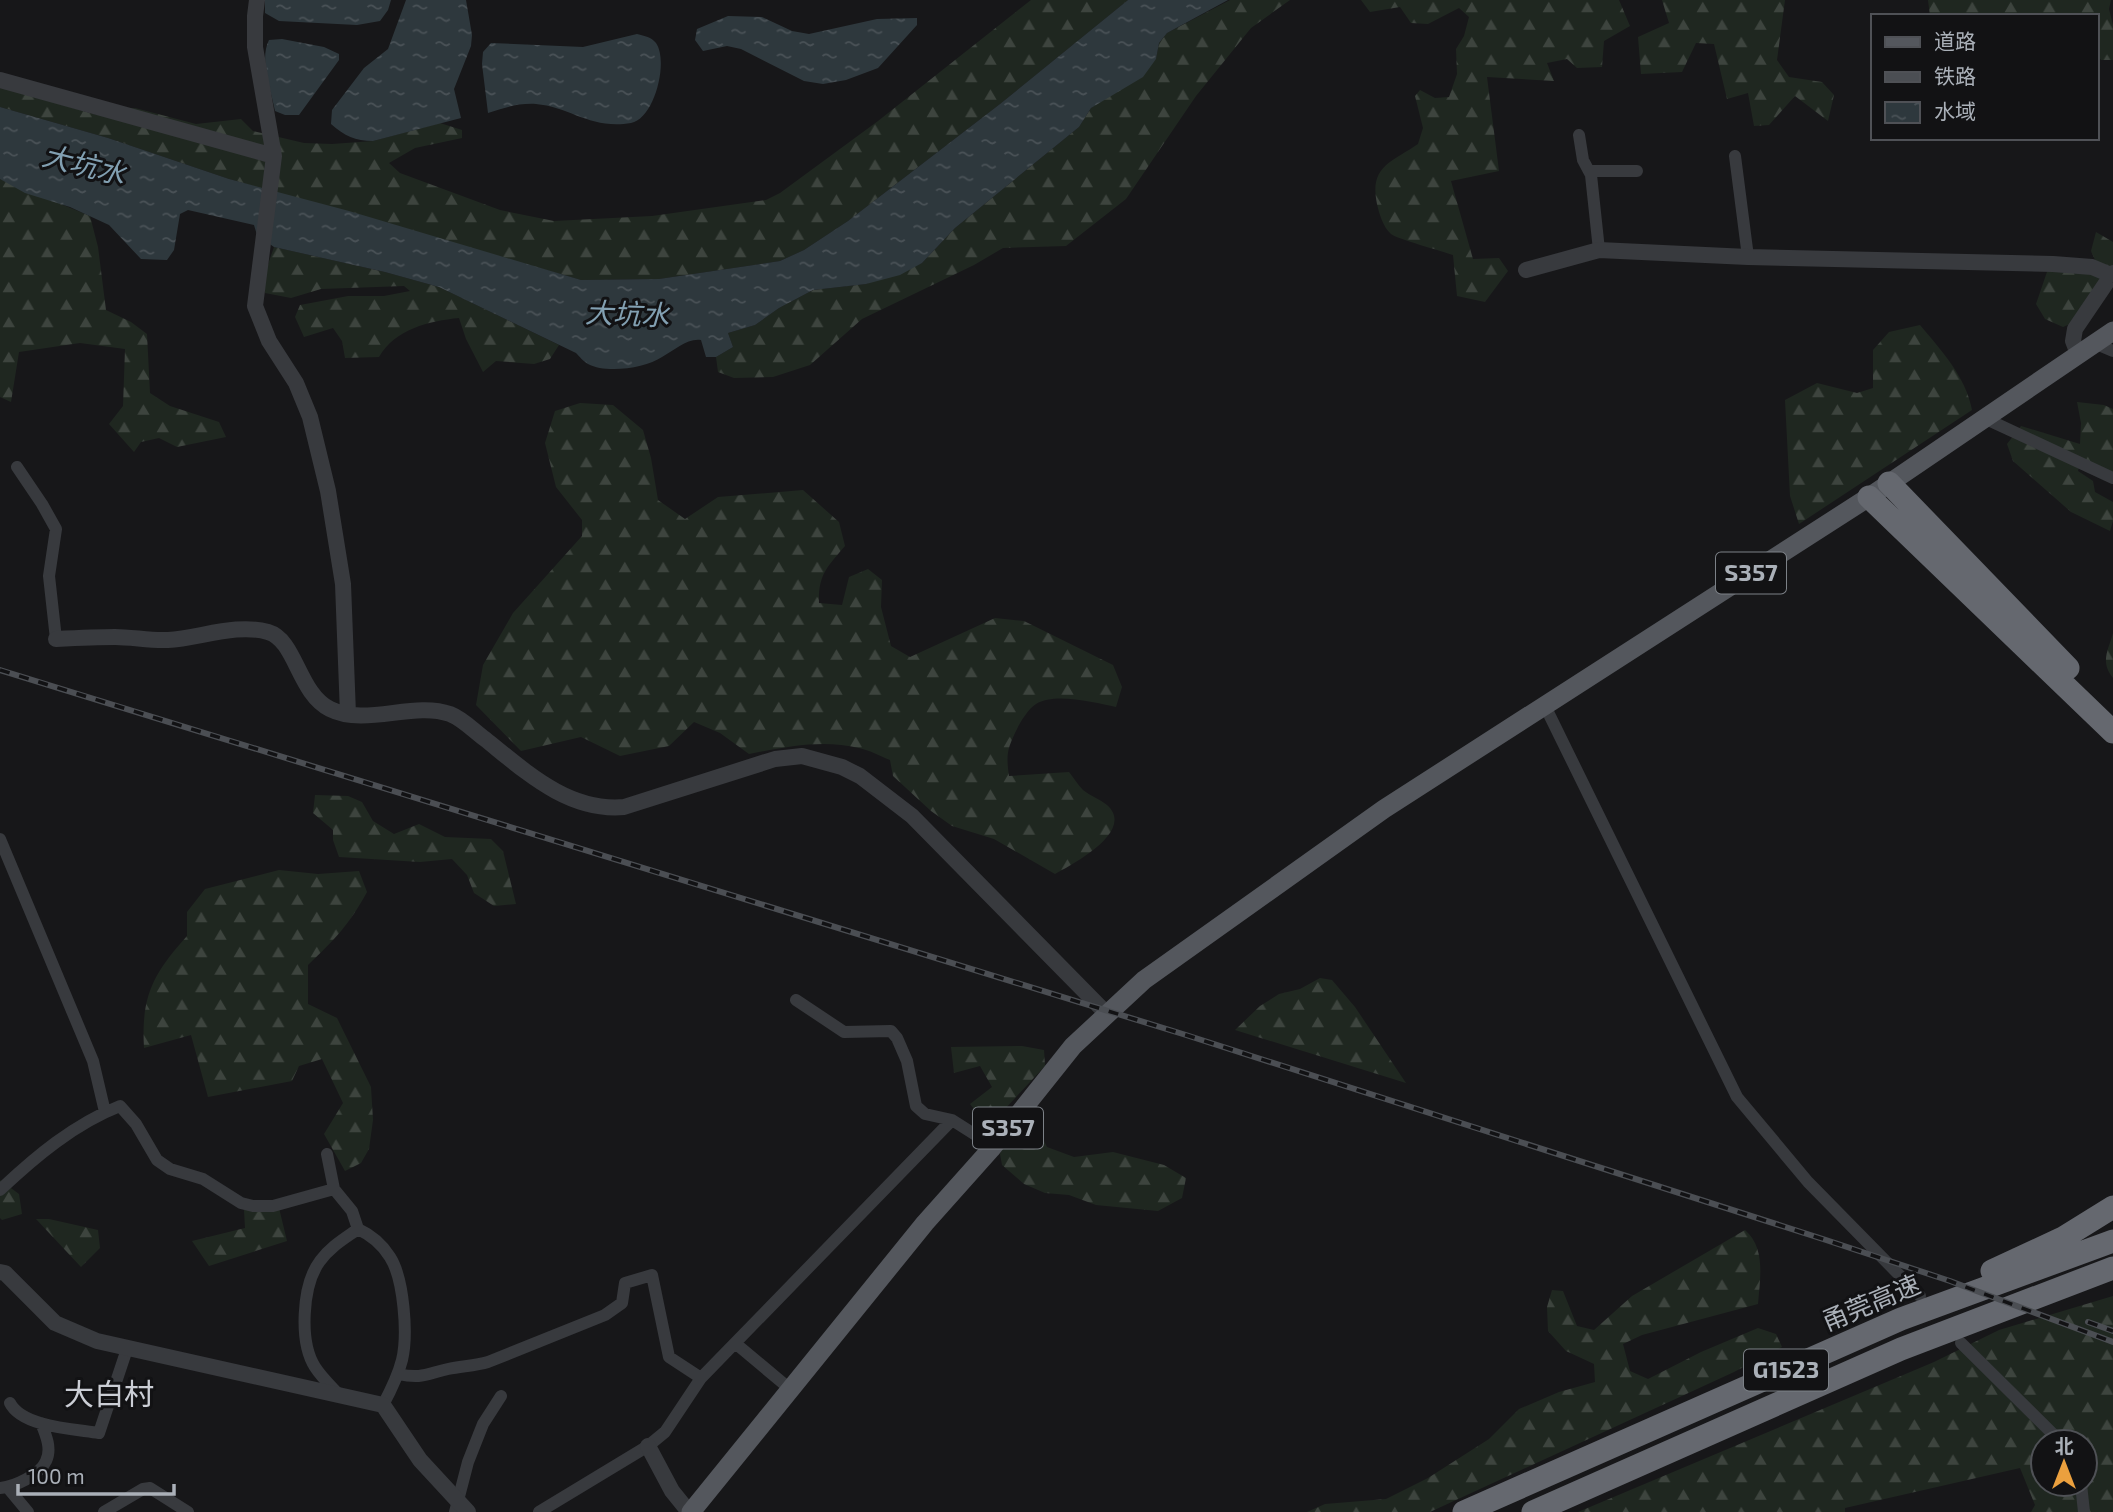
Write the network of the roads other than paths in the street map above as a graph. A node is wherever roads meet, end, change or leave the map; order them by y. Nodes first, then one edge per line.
1 (257, 0) edge
2 (0, 80) edge
3 (1578, 135) dead end
4 (1735, 156) dead end
5 (274, 163) junction
6 (1589, 171) junction
7 (1637, 171) dead end
8 (1599, 250) junction
9 (1748, 257) junction
10 (1526, 270) dead end
11 (2112, 274) edge
12 (2113, 331) edge
13 (2086, 349) junction
14 (2113, 351) edge
15 (1984, 418) junction
16 (17, 467) dead end
17 (2113, 478) edge
18 (1889, 483) junction
19 (1869, 497) junction
20 (57, 639) joint
21 (1545, 706) junction
22 (2113, 712) edge
23 (348, 714) junction
24 (2113, 732) edge
25 (0, 839) edge
26 (796, 1000) dead end
27 (1107, 1014) junction
28 (105, 1112) junction
29 (952, 1120) junction
30 (993, 1146) junction
31 (327, 1154) dead end
32 (334, 1189) junction
33 (0, 1190) edge
34 (2113, 1207) edge
35 (358, 1229) junction
36 (2113, 1241) edge
37 (2113, 1268) edge
38 (0, 1272) edge
39 (1920, 1296) dead end
40 (1901, 1319) junction
41 (735, 1343) junction
42 (1961, 1343) dead end
43 (127, 1349) junction
44 (398, 1374) junction
45 (701, 1378) junction
46 (790, 1389) junction
47 (500, 1396) dead end
48 (341, 1397) junction
49 (10, 1403) dead end
50 (383, 1405) junction
51 (41, 1423) junction
52 (2047, 1428) edge
53 (648, 1447) junction
54 (4, 1488) edge
55 (460, 1509) edge
56 (28, 1512) edge
57 (104, 1512) edge
58 (188, 1512) edge
59 (540, 1512) edge
60 (690, 1512) edge
61 (1464, 1512) edge
62 (1533, 1512) edge

1 - 5 street
2 - 5 street
3 - 6 street
4 - 9 street
5 - 23 street
6 - 7 street
6 - 8 street
8 - 9 street
8 - 10 street
9 - 11 street
11 - 13 street
12 - 13 main road, S357
13 - 14 street
13 - 15 main road, S357
15 - 17 street
15 - 18 main road, S357
16 - 20 street
18 - 19 main road, S357
18 - 22 highway
19 - 21 main road, S357
19 - 24 highway
20 - 23 street
21 - 27 main road, S357
21 - 39 street
23 - 27 street
25 - 28 street
26 - 29 street
27 - 30 main road, S357
28 - 32 street
28 - 33 street
29 - 30 street
29 - 41 street
30 - 46 main road, S357
31 - 32 street
32 - 35 street
34 - 40 highway
35 - 44 street
35 - 48 street
36 - 40 highway, 甬莞高速 / G1523
37 - 62 highway, 甬莞高速 / G1523
38 - 43 street
40 - 61 highway, 甬莞高速 / G1523
41 - 45 street
41 - 46 street
42 - 52 street
43 - 48 street
43 - 51 street
44 - 45 street
44 - 50 street
45 - 53 street
46 - 60 main road, S357
47 - 55 street
48 - 50 street
49 - 51 street
50 - 55 street
51 - 54 street
53 - 59 street
53 - 60 street
54 - 56 street
57 - 58 street

